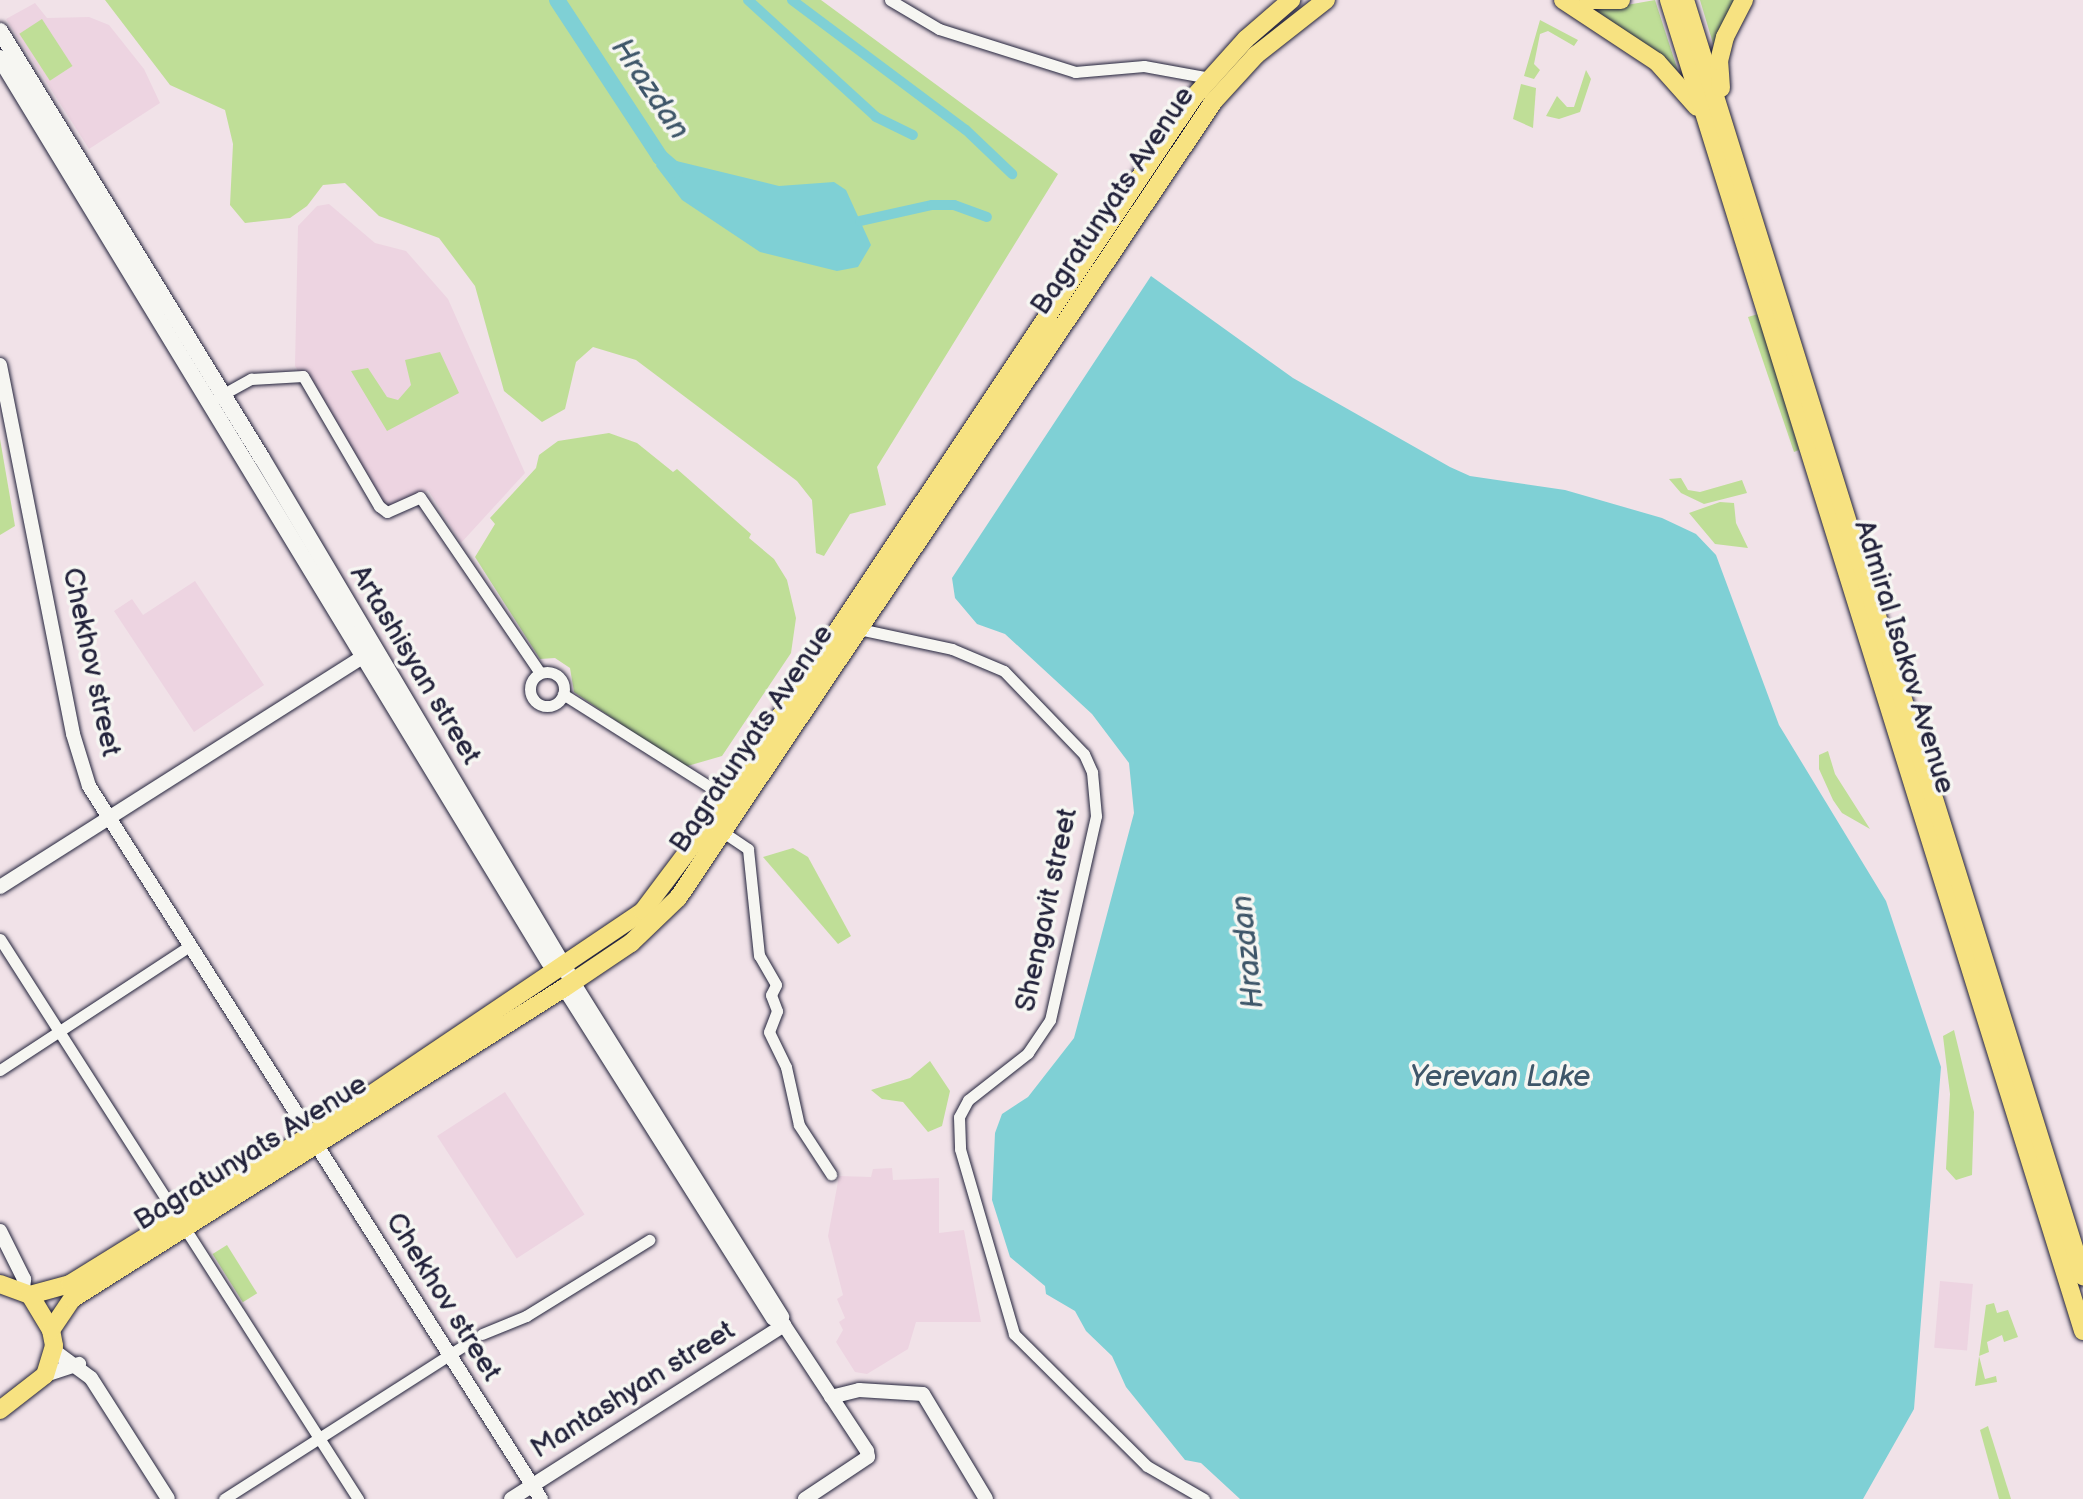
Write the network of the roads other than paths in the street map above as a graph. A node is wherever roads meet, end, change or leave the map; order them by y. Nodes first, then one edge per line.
1 (890, 0) edge
2 (1291, 0) edge
3 (1326, 0) edge
4 (1563, 0) edge
5 (1588, 0) edge
6 (1621, 0) edge
7 (1669, 0) edge
8 (1685, 0) edge
9 (1744, 0) edge
10 (0, 31) edge
11 (0, 58) edge
12 (1210, 78) junction
13 (1716, 123) junction
14 (1085, 255) junction
15 (1101, 267) junction
16 (0, 349) edge
17 (0, 365) edge
18 (216, 398) junction
19 (879, 583) junction
20 (859, 629) junction
21 (368, 653) junction
22 (540, 673) junction
23 (563, 694) junction
24 (726, 797) junction
25 (109, 818) junction
26 (717, 828) junction
27 (0, 887) edge
28 (0, 939) edge
29 (190, 946) junction
30 (565, 978) junction
31 (59, 1032) junction
32 (0, 1070) edge
33 (308, 1135) junction
34 (831, 1174) dead end
35 (180, 1222) junction
36 (0, 1231) edge
37 (649, 1240) dead end
38 (6, 1263) edge
39 (2083, 1276) edge
40 (0, 1284) edge
41 (26, 1293) junction
42 (784, 1325) junction
43 (51, 1330) junction
44 (2083, 1331) edge
45 (482, 1334) dead end
46 (465, 1345) dead end
47 (53, 1350) junction
48 (449, 1355) junction
49 (79, 1364) junction
50 (45, 1375) junction
51 (831, 1397) junction
52 (0, 1410) edge
53 (318, 1438) junction
54 (533, 1485) junction
55 (168, 1499) edge
56 (224, 1499) edge
57 (358, 1499) edge
58 (511, 1499) edge
59 (541, 1499) edge
60 (805, 1499) edge
61 (986, 1499) edge
62 (1204, 1499) edge

1 - 12 street
2 - 12 main road, Bagratunyats Avenue
3 - 15 main road, Bagratunyats Avenue
4 - 13 main road
5 - 6 main road
7 - 13 main road, Admiral Isakov Avenue
8 - 13 main road, Admiral Isakov Avenue
9 - 13 main road
10 - 18 main road, Artashisyan street
11 - 18 main road, Artashisyan street
12 - 14 main road, Bagratunyats Avenue
13 - 39 main road, Admiral Isakov Avenue
13 - 44 main road, Admiral Isakov Avenue
14 - 15 main road
14 - 19 main road, Bagratunyats Avenue
15 - 19 main road, Bagratunyats Avenue
16 - 25 street, Chekhov street
17 - 25 street, Chekhov street
18 - 21 main road, Artashisyan street
18 - 22 street
19 - 20 main road, Bagratunyats Avenue
19 - 24 main road, Bagratunyats Avenue
20 - 26 main road, Bagratunyats Avenue
20 - 62 street, Shengavit street
21 - 25 street
21 - 30 main road, Artashisyan street
22 - 23 street
22 - 23 street
23 - 24 street
24 - 26 main road, Bagratunyats Avenue
25 - 27 street
25 - 29 street, Chekhov street
26 - 30 main road, Bagratunyats Avenue
26 - 34 street
28 - 31 street
29 - 31 street
29 - 33 street, Chekhov street
30 - 33 main road, Bagratunyats Avenue
30 - 42 street, Artashisyan street
31 - 32 street
31 - 35 street
33 - 35 main road, Bagratunyats Avenue
33 - 48 street, Chekhov street
35 - 41 main road, Bagratunyats Avenue
35 - 43 main road, Bagratunyats Avenue
35 - 53 street
36 - 38 street
37 - 45 street
38 - 41 street
40 - 41 main road
41 - 43 main road
42 - 51 street, Artashisyan street
42 - 54 street, Mantashyan street
43 - 47 main road
46 - 48 street
47 - 49 street
47 - 50 main road
48 - 53 street
48 - 54 street, Chekhov street
49 - 50 street
49 - 55 street
50 - 52 main road
51 - 60 street, Artashisyan street
51 - 61 street
53 - 56 street
53 - 57 street
54 - 58 street, Mantashyan street
54 - 59 street, Chekhov street

